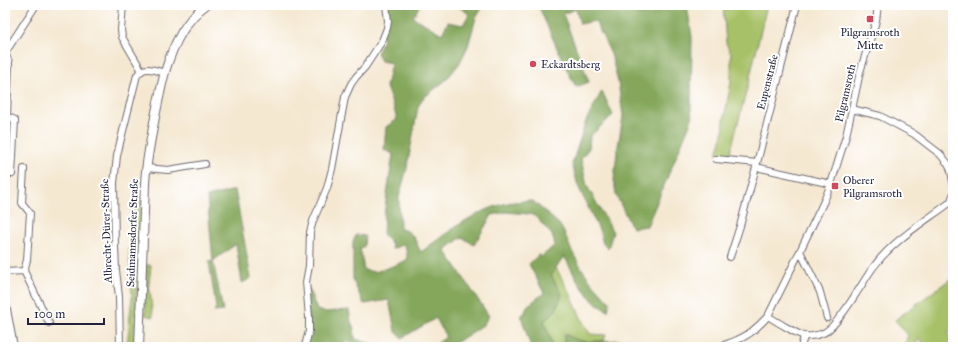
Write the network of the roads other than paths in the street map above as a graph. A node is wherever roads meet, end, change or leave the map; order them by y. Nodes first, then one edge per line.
1 (36, 5) edge
2 (123, 5) edge
3 (206, 5) edge
4 (386, 5) edge
5 (797, 5) edge
6 (878, 5) edge
7 (5, 53) edge
8 (142, 70) junction
9 (164, 73) junction
10 (852, 109) junction
11 (716, 159) dead end
12 (205, 164) dead end
13 (756, 165) junction
14 (146, 168) junction
15 (24, 169) dead end
16 (12, 174) dead end
17 (953, 182) edge
18 (831, 184) junction
19 (953, 195) edge
20 (800, 252) junction
21 (730, 257) dead end
22 (24, 271) junction
23 (5, 272) edge
24 (5, 304) edge
25 (768, 316) junction
26 (49, 323) dead end
27 (829, 323) junction
28 (804, 337) junction
29 (738, 344) edge
30 (13, 347) edge
31 (120, 347) edge
32 (139, 347) edge
33 (304, 347) edge
34 (719, 347) edge
35 (801, 347) edge

1 - 7 street
2 - 8 street
3 - 9 street, Seidmannsdorfer Straße
4 - 33 street
5 - 13 street, Eupenstraße
6 - 10 street, Pilgramsroth
7 - 16 street
8 - 9 street
8 - 31 street, Albrecht-Dürer-Straße
9 - 14 street, Seidmannsdorfer Straße
10 - 17 street
10 - 18 street, Pilgramsroth
11 - 13 street
12 - 14 street, Seidmannsdorfer Straße
13 - 18 street
13 - 21 street, Eupenstraße
14 - 32 street, Seidmannsdorfer Straße
15 - 22 street
18 - 20 street, Pilgramsroth
19 - 27 street
20 - 25 street, Pilgramsroth
20 - 27 street
22 - 23 street
22 - 26 street
24 - 30 street
25 - 28 street
25 - 29 street, Pilgramsroth
27 - 28 street
28 - 35 street
29 - 34 street, Pilgramsroth

